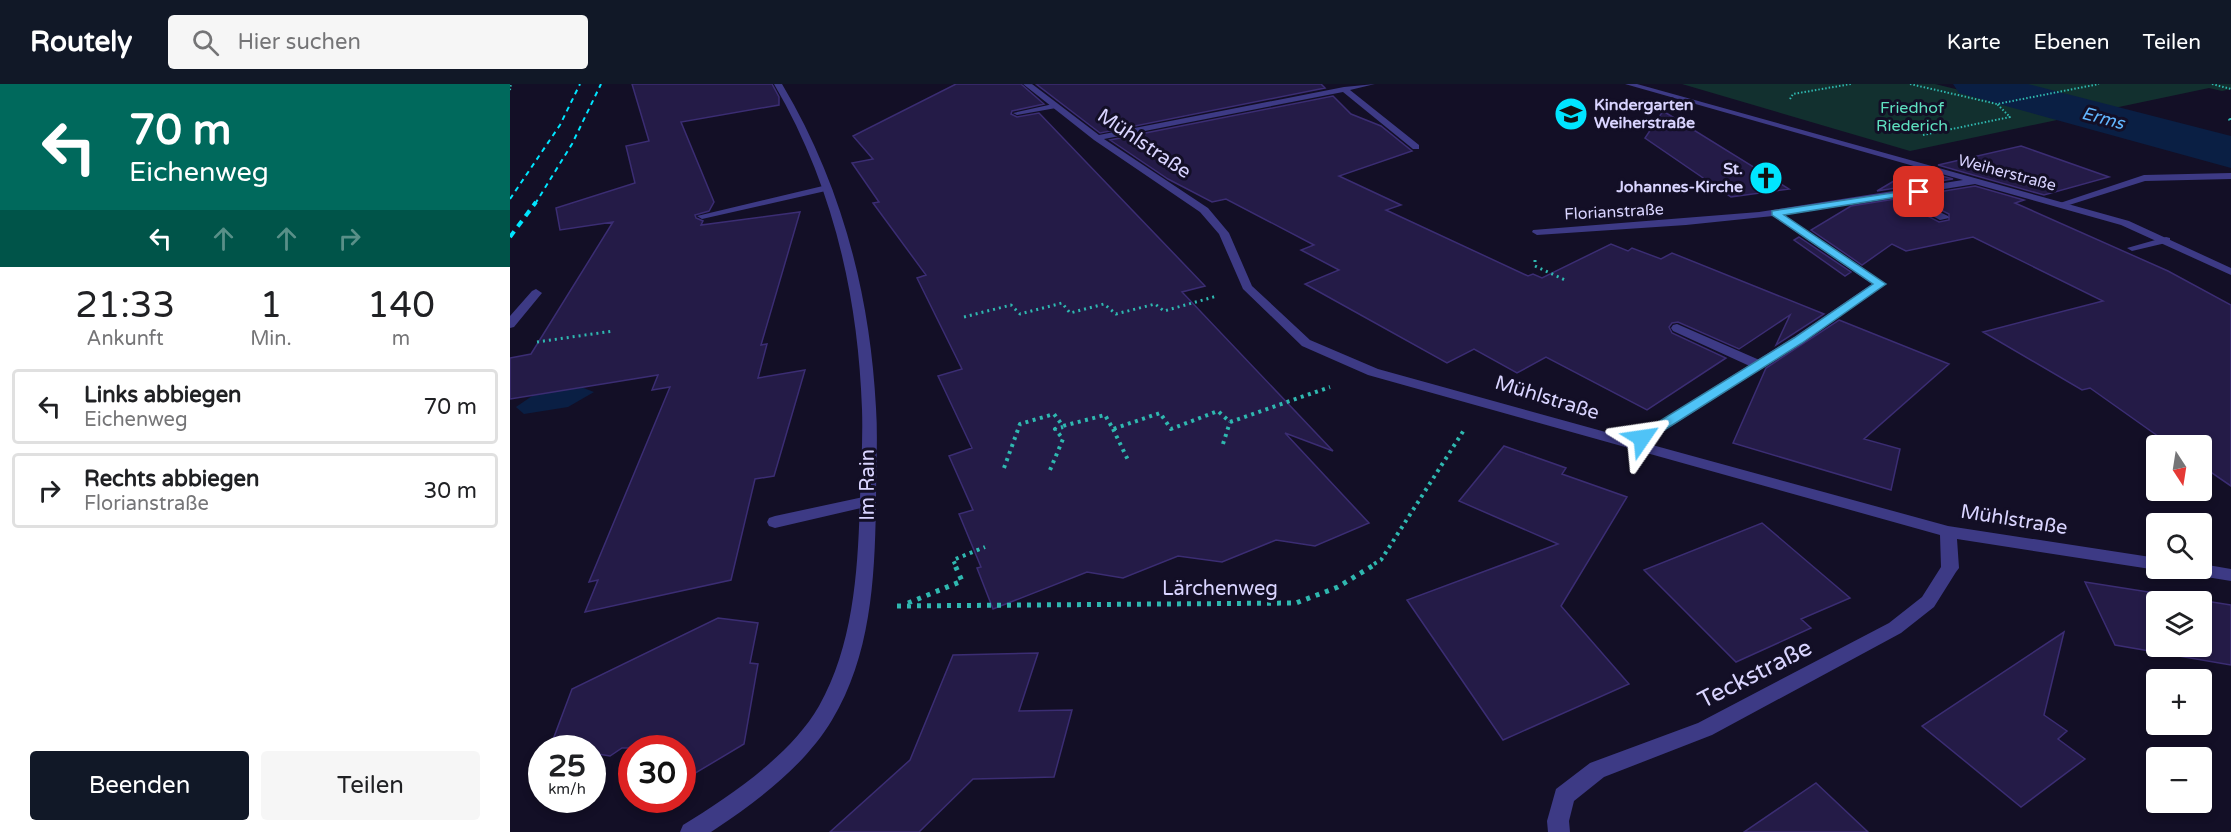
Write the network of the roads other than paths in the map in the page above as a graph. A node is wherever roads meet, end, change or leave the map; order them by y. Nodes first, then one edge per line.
1 (778, 84) edge
2 (1027, 84) edge
3 (1371, 84) edge
4 (1629, 84) edge
5 (1344, 89) junction
6 (1053, 106) junction
7 (1017, 113) dead end
8 (1097, 138) junction
9 (1416, 147) dead end
10 (2231, 176) edge
11 (1978, 181) junction
12 (827, 188) junction
13 (1899, 195) junction
14 (2062, 204) junction
15 (1775, 213) junction
16 (702, 216) dead end
17 (1944, 218) dead end
18 (1537, 232) dead end
19 (2166, 240) junction
20 (2132, 248) dead end
21 (2231, 272) edge
22 (536, 293) dead end
23 (510, 324) edge
24 (1677, 328) dead end
25 (1759, 365) junction
26 (1631, 445) junction
27 (868, 501) junction
28 (775, 522) dead end
29 (1948, 532) junction
30 (2146, 562) edge
31 (2212, 572) edge
32 (2231, 575) edge
33 (691, 832) edge
34 (1559, 832) edge

1 - 12 street, Im Rain
2 - 6 street, Mühlstraße
3 - 5 street
4 - 11 street, Weiherstraße
5 - 8 street
5 - 9 street
6 - 7 street
6 - 8 street, Mühlstraße
8 - 26 street, Mühlstraße
10 - 14 street
11 - 13 street, Florianstraße
11 - 14 street, Weiherstraße
12 - 16 street
12 - 27 street, Im Rain
13 - 15 street, Florianstraße
13 - 17 street
14 - 19 street, Weiherstraße
15 - 18 street, Florianstraße
15 - 25 street
19 - 20 street
19 - 21 street, Weiherstraße
22 - 23 street
24 - 25 street
25 - 26 street
26 - 29 street, Mühlstraße
27 - 28 street
27 - 33 street, Im Rain
29 - 30 street, Mühlstraße
29 - 34 street, Teckstraße
31 - 32 street

